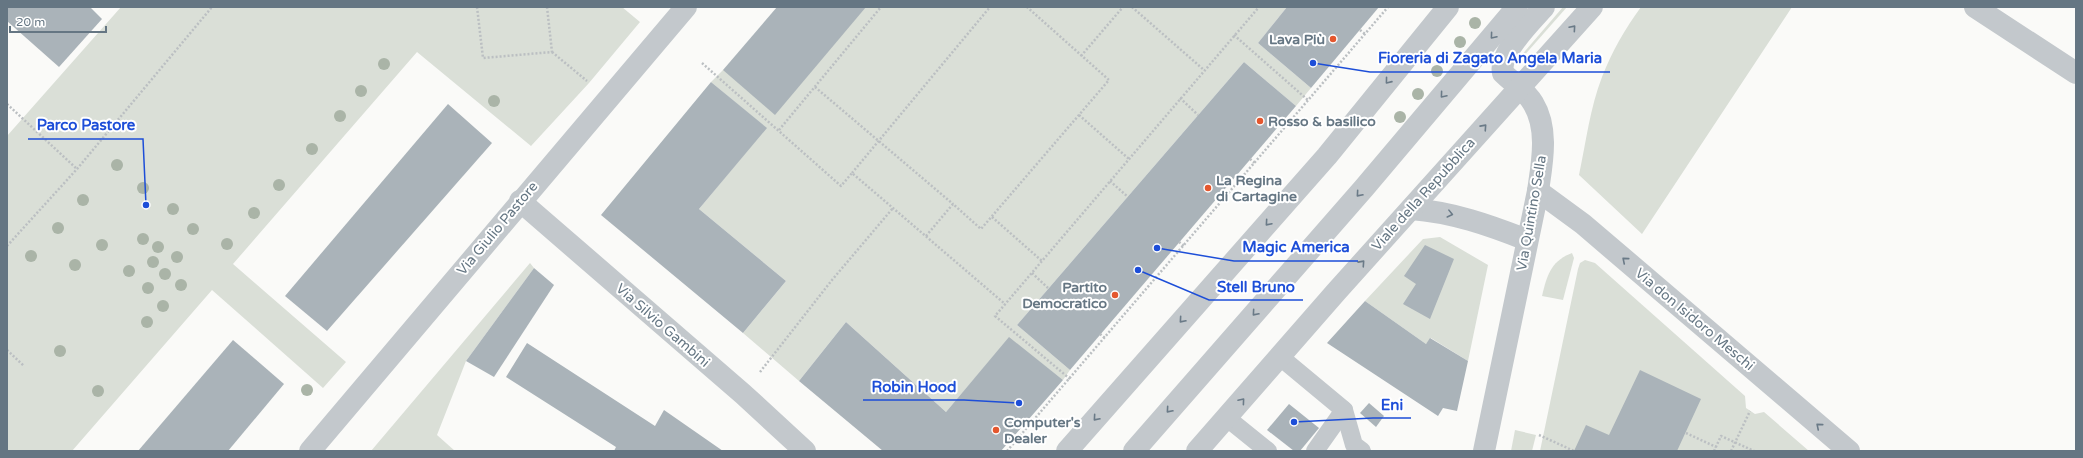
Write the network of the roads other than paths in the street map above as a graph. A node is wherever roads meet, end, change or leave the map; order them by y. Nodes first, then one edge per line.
1 (686, 7) edge
2 (1448, 7) edge
3 (1517, 7) edge
4 (1544, 7) edge
5 (1592, 7) edge
6 (1975, 7) edge
7 (2076, 74) edge
8 (1519, 88) junction
9 (1538, 191) junction
10 (520, 201) junction
11 (1411, 209) junction
12 (1527, 240) junction
13 (1279, 356) junction
14 (1344, 410) junction
15 (1227, 418) junction
16 (310, 451) edge
17 (805, 451) edge
18 (1067, 451) edge
19 (1134, 451) edge
20 (1198, 451) edge
21 (1268, 451) edge
22 (1315, 451) edge
23 (1362, 451) edge
24 (1484, 451) edge
25 (1849, 451) edge

1 - 10 street, Via Giulio Pastore
2 -> 18 street
3 -> 19 street
4 - 8 street
8 -> 5 street
6 - 7 street
8 - 9 street, Via Quintino Sella
11 -> 8 street, Viale della Repubblica
9 - 12 street, Via Quintino Sella
25 -> 9 street, Via don Isidoro Meschi
10 - 16 street, Via Giulio Pastore
10 - 17 street, Via Silvio Gambini
11 -> 12 street
13 -> 11 street, Viale della Repubblica
12 - 24 street, Via Quintino Sella
13 - 14 lane
15 -> 13 street, Viale della Repubblica
14 - 22 lane
14 - 23 lane
15 - 20 street, Viale della Repubblica
15 - 21 lane

